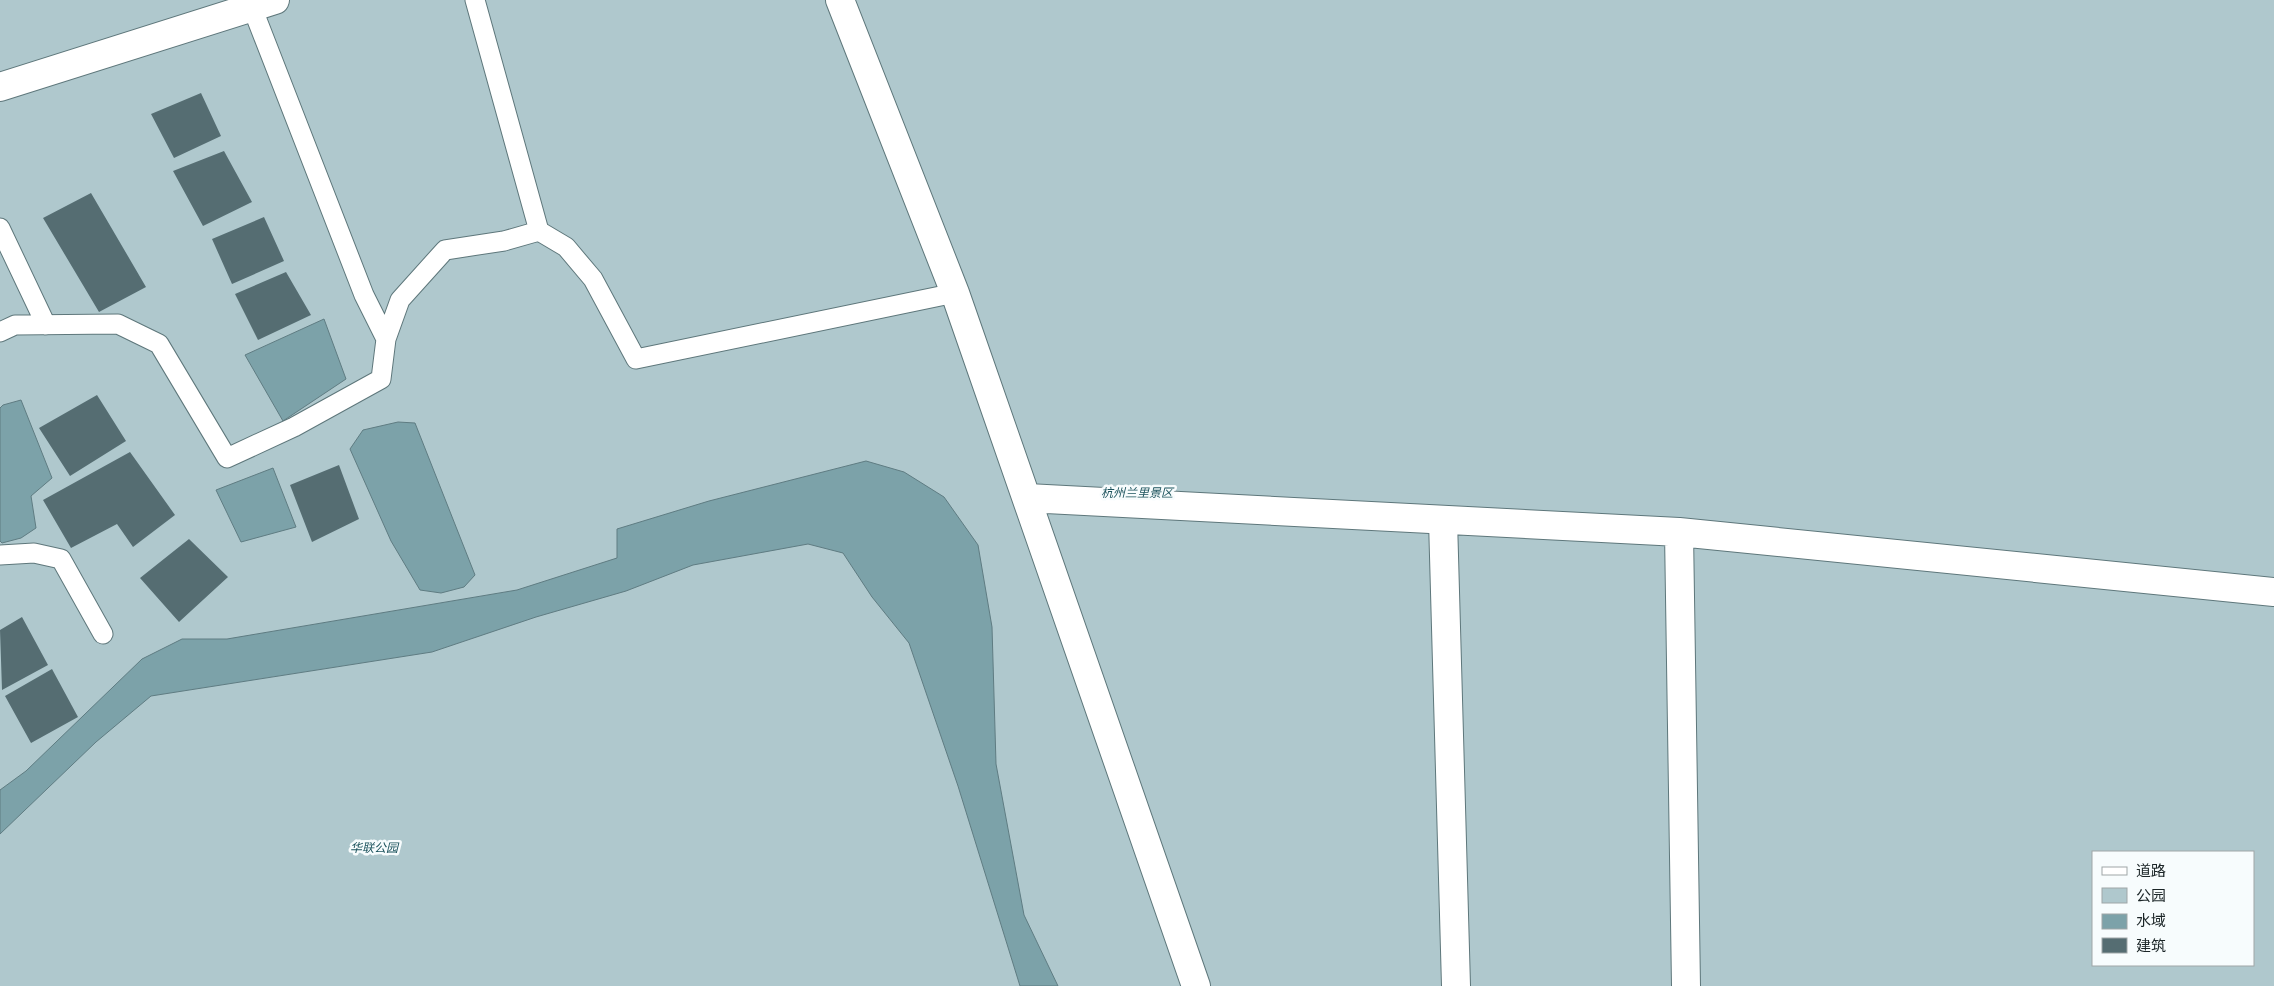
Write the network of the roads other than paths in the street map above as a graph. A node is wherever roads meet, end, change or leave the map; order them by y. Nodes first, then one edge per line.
1 (475, 0) edge
2 (840, 0) edge
3 (263, 4) edge
4 (0, 87) edge
5 (0, 228) edge
6 (539, 231) junction
7 (955, 293) junction
8 (46, 325) junction
9 (0, 332) edge
10 (386, 339) junction
11 (1027, 498) junction
12 (1443, 520) junction
13 (1679, 532) junction
14 (0, 555) edge
15 (2274, 592) edge
16 (102, 634) dead end
17 (1196, 986) edge
18 (1456, 986) edge
19 (1686, 986) edge

1 - 6 lane
2 - 7 street
3 - 4 street
3 - 10 lane
5 - 8 lane
6 - 7 lane
6 - 10 lane
7 - 11 street
8 - 9 lane
8 - 10 lane
11 - 12 street
11 - 17 street
12 - 13 street
12 - 18 street
13 - 15 street
13 - 19 street
14 - 16 lane

